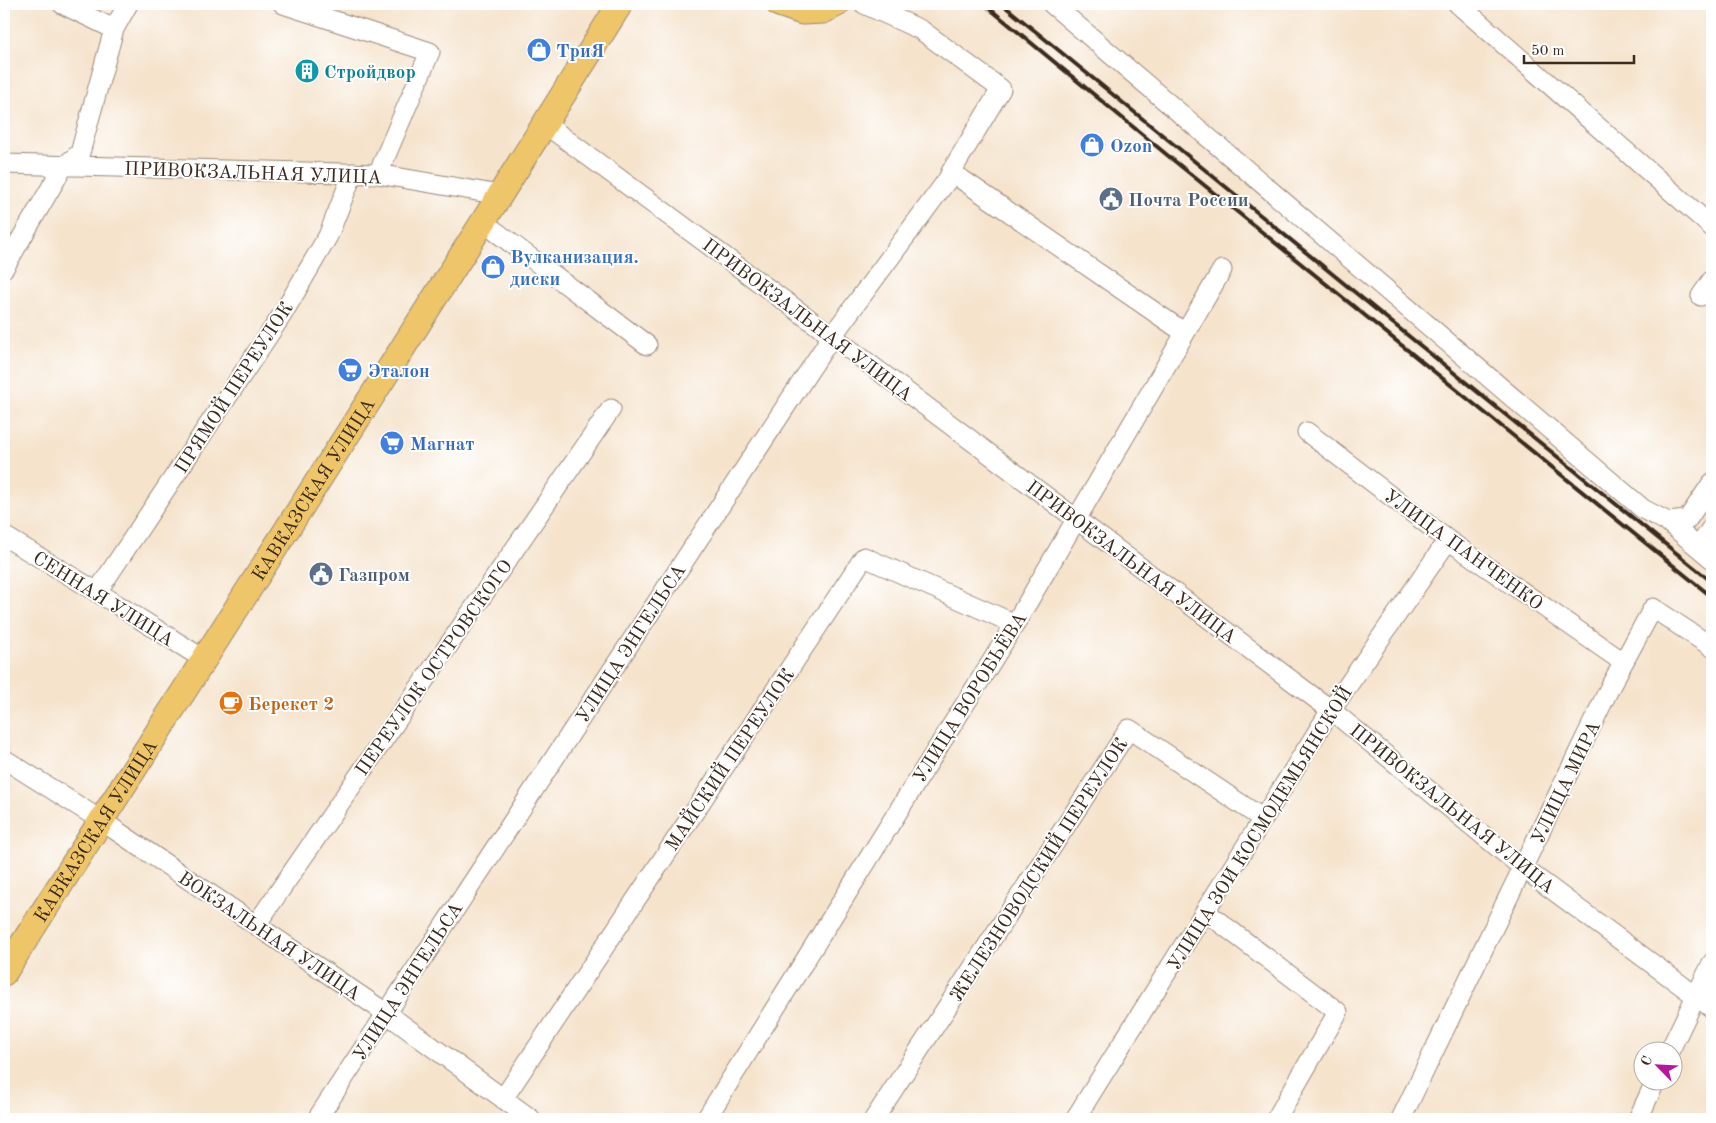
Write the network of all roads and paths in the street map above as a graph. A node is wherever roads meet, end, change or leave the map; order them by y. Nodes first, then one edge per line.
1 (62, 4) edge
2 (128, 4) edge
3 (284, 4) edge
4 (620, 4) edge
5 (779, 4) edge
6 (837, 4) edge
7 (864, 4) edge
8 (1052, 4) edge
9 (1458, 4) edge
10 (114, 29) junction
11 (545, 124) junction
12 (4, 164) edge
13 (64, 166) junction
14 (951, 172) junction
15 (353, 173) junction
16 (378, 174) junction
17 (500, 195) junction
18 (483, 222) junction
19 (1712, 227) edge
20 (4, 268) edge
21 (1222, 270) dead end
22 (1712, 280) edge
23 (1701, 296) dead end
24 (1185, 333) junction
25 (832, 336) junction
26 (647, 345) dead end
27 (611, 409) dead end
28 (1306, 432) dead end
29 (1712, 483) edge
30 (1076, 520) junction
31 (1668, 522) junction
32 (1712, 527) edge
33 (4, 536) edge
34 (1448, 540) junction
35 (1706, 553) edge
36 (97, 592) junction
37 (1015, 624) junction
38 (1712, 647) edge
39 (205, 660) junction
40 (1623, 662) junction
41 (1332, 710) junction
42 (4, 759) edge
43 (1263, 819) junction
44 (102, 822) junction
45 (1524, 868) junction
46 (1206, 912) junction
47 (256, 925) junction
48 (1712, 963) edge
49 (4, 973) edge
50 (1696, 996) junction
51 (1712, 1008) edge
52 (386, 1013) junction
53 (1675, 1040) edge
54 (1651, 1090) edge
55 (503, 1099) junction
56 (316, 1119) edge
57 (531, 1119) edge
58 (706, 1119) edge
59 (874, 1119) edge
60 (1075, 1119) edge
61 (1276, 1119) edge
62 (1401, 1119) edge
63 (1638, 1119) edge

1 - 10 street
2 - 10 street
3 - 16 street
4 - 11 main road, КАВКАЗСКАЯ УЛИЦА
5 - 6 main road
7 - 14 street, УЛИЦА ЭНГЕЛЬСА
8 - 31 street
9 - 19 street
10 - 13 street
11 - 17 main road, КАВКАЗСКАЯ УЛИЦА
11 - 25 street, ПРИВОКЗАЛЬНАЯ УЛИЦА
12 - 13 street, ПРИВОКЗАЛЬНАЯ УЛИЦА
13 - 15 street, ПРИВОКЗАЛЬНАЯ УЛИЦА
13 - 20 street
14 - 24 street
14 - 25 street, УЛИЦА ЭНГЕЛЬСА
15 - 16 street, ПРИВОКЗАЛЬНАЯ УЛИЦА
15 - 36 street, ПРЯМОЙ ПЕРЕУЛОК
16 - 17 street, ПРИВОКЗАЛЬНАЯ УЛИЦА
17 - 18 main road, КАВКАЗСКАЯ УЛИЦА
18 - 26 street
18 - 39 main road, КАВКАЗСКАЯ УЛИЦА
21 - 24 street, УЛИЦА ВОРОБЬЁВА
22 - 23 street
24 - 30 street, УЛИЦА ВОРОБЬЁВА
25 - 30 street, ПРИВОКЗАЛЬНАЯ УЛИЦА
25 - 52 street, УЛИЦА ЭНГЕЛЬСА
27 - 47 street, ПЕРЕУЛОК ОСТРОВСКОГО
28 - 34 street, УЛИЦА ПАНЧЕНКО
29 - 31 street
30 - 37 street, УЛИЦА ВОРОБЬЁВА
30 - 41 street, ПРИВОКЗАЛЬНАЯ УЛИЦА
31 - 35 street
32 - 35 street
33 - 36 street, СЕННАЯ УЛИЦА
34 - 40 street, УЛИЦА ПАНЧЕНКО
34 - 41 street, УЛИЦА ЗОИ КОСМОДЕМЬЯНСКОЙ
36 - 39 street, СЕННАЯ УЛИЦА
37 - 55 street, МАЙСКИЙ ПЕРЕУЛОК
37 - 58 street, УЛИЦА ВОРОБЬЁВА
38 - 40 street, УЛИЦА МИРА
39 - 44 main road, КАВКАЗСКАЯ УЛИЦА
40 - 45 street, УЛИЦА МИРА
41 - 43 street, УЛИЦА ЗОИ КОСМОДЕМЬЯНСКОЙ
41 - 45 street, ПРИВОКЗАЛЬНАЯ УЛИЦА
42 - 44 street, ВОКЗАЛЬНАЯ УЛИЦА
43 - 46 street, УЛИЦА ЗОИ КОСМОДЕМЬЯНСКОЙ
43 - 59 street, ЖЕЛЕЗНОВОДСКИЙ ПЕРЕУЛОК
44 - 47 street, ВОКЗАЛЬНАЯ УЛИЦА
44 - 49 main road, КАВКАЗСКАЯ УЛИЦА
45 - 50 street, ПРИВОКЗАЛЬНАЯ УЛИЦА
45 - 62 street, УЛИЦА МИРА
46 - 60 street, УЛИЦА ЗОИ КОСМОДЕМЬЯНСКОЙ
46 - 61 street
47 - 52 street, ВОКЗАЛЬНАЯ УЛИЦА
48 - 50 street
50 - 51 street, ПРИВОКЗАЛЬНАЯ УЛИЦА
50 - 53 street
52 - 55 street, ВОКЗАЛЬНАЯ УЛИЦА
52 - 56 street, УЛИЦА ЭНГЕЛЬСА
54 - 63 street
55 - 57 street, ВОКЗАЛЬНАЯ УЛИЦА

